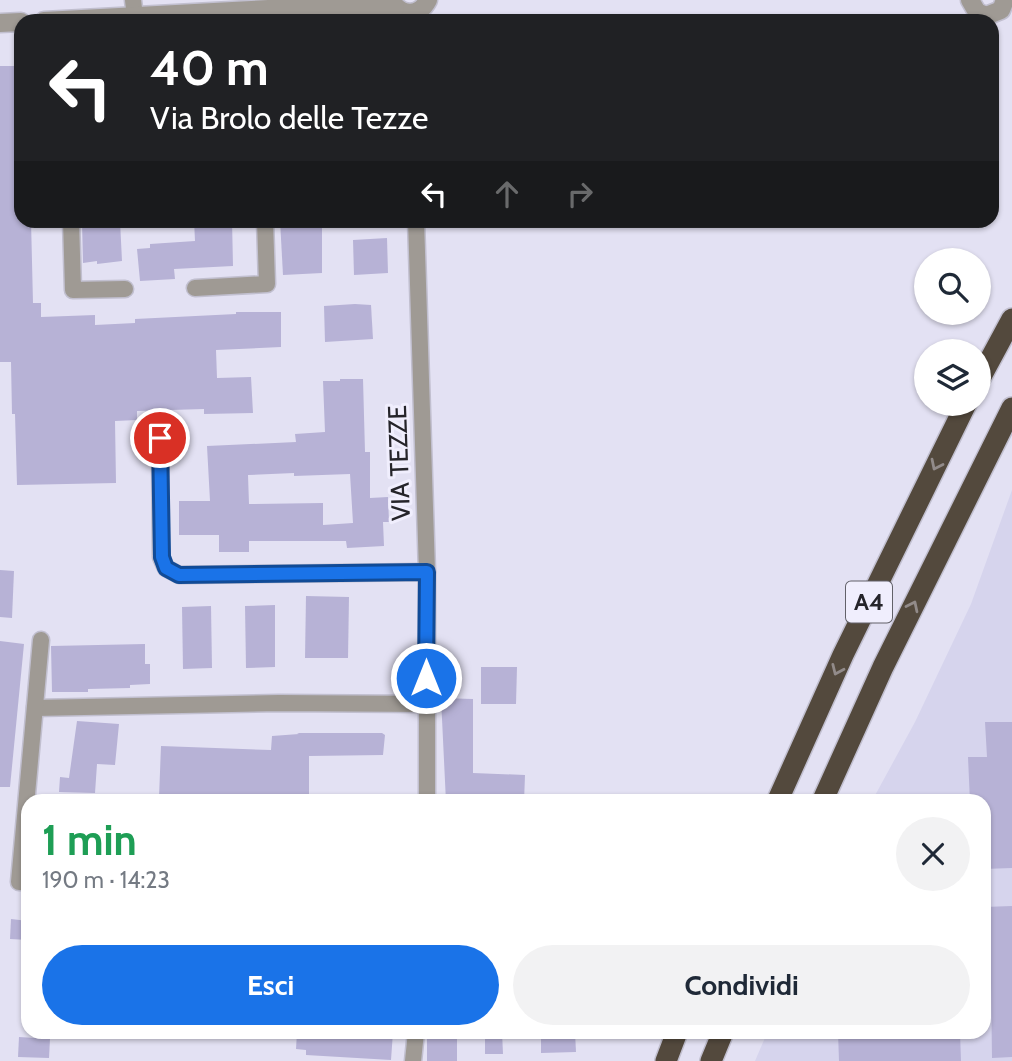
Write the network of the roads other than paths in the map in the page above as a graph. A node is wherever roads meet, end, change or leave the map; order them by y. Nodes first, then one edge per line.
1 (970, 0) edge
2 (350, 3) edge
3 (427, 7) edge
4 (134, 8) edge
5 (397, 10) edge
6 (92, 14) edge
7 (241, 14) edge
8 (267, 14) edge
9 (980, 14) edge
10 (71, 228) edge
11 (265, 228) edge
12 (416, 228) edge
13 (195, 288) dead end
14 (125, 289) dead end
15 (1012, 318) edge
16 (991, 358) edge
17 (1012, 408) edge
18 (961, 416) edge
19 (160, 438) dead end
20 (427, 572) junction
21 (40, 640) dead end
22 (426, 705) junction
23 (35, 708) junction
24 (27, 794) edge
25 (427, 794) edge
26 (781, 794) edge
27 (826, 794) edge
28 (21, 860) edge
29 (21, 882) edge
30 (416, 1039) edge
31 (674, 1039) edge
32 (720, 1039) edge
33 (414, 1061) edge
34 (666, 1061) edge
35 (711, 1061) edge

1 - 9 street
2 - 5 street
2 - 8 street
3 - 5 street
4 - 6 street
4 - 7 street
10 - 14 street
11 - 13 street
12 - 20 street, VIA TEZZE
15 - 16 highway
27 -> 17 highway, A4
18 -> 26 highway, A4
19 - 20 street
20 - 22 street, VIA TEZZE
21 - 23 street
22 - 23 street
22 - 25 street, VIA TEZZE
23 - 24 street
28 - 29 street
30 - 33 street
31 - 34 highway
32 - 35 highway

